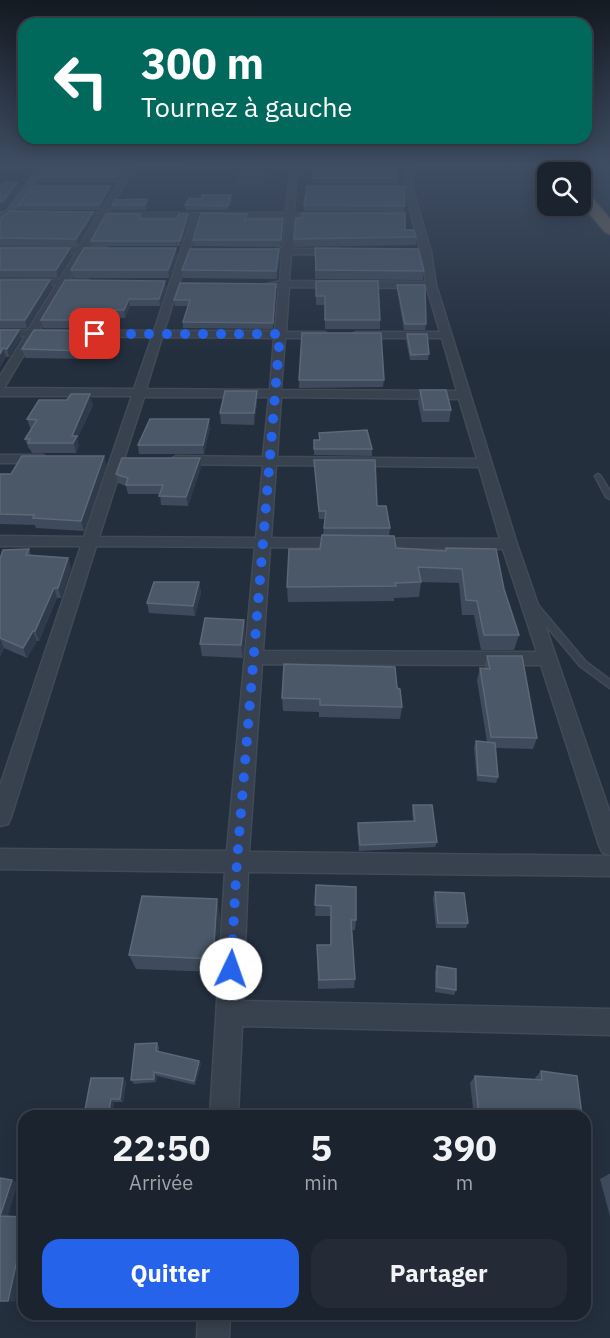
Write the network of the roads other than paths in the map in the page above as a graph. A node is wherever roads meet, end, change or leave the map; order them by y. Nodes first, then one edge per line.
1 (96, 227) edge
2 (193, 227) edge
3 (289, 227) edge
4 (419, 227) edge
5 (0, 250) edge
6 (81, 250) junction
7 (116, 250) edge
8 (264, 251) edge
9 (287, 251) junction
10 (345, 252) edge
11 (415, 252) edge
12 (427, 252) junction
13 (0, 282) edge
14 (61, 283) junction
15 (95, 283) edge
16 (262, 284) edge
17 (284, 284) junction
18 (430, 285) junction
19 (0, 333) edge
20 (31, 333) junction
21 (158, 334) junction
22 (280, 334) junction
23 (447, 335) junction
24 (0, 386) edge
25 (0, 392) edge
26 (139, 393) junction
27 (275, 394) junction
28 (465, 395) junction
29 (0, 459) edge
30 (58, 459) edge
31 (164, 460) edge
32 (270, 460) junction
33 (485, 463) junction
34 (598, 476) dead end
35 (610, 497) edge
36 (0, 541) edge
37 (90, 542) junction
38 (263, 543) junction
39 (510, 544) junction
40 (528, 598) junction
41 (254, 657) junction
42 (548, 659) junction
43 (610, 685) edge
44 (0, 817) edge
45 (610, 844) edge
46 (0, 859) edge
47 (237, 861) junction
48 (610, 866) edge
49 (229, 1013) junction
50 (610, 1022) edge
51 (224, 1110) edge
52 (214, 1320) edge
53 (213, 1338) edge

1 - 6 street
2 - 21 street
3 - 9 street
4 - 12 street
5 - 6 street
6 - 7 street
6 - 14 street
8 - 9 street
9 - 10 street
9 - 17 street
11 - 12 street
12 - 18 street
13 - 14 street
14 - 15 street
14 - 20 street
16 - 17 street
17 - 18 street
17 - 22 street
18 - 23 street
19 - 20 street
20 - 21 street
20 - 24 street
21 - 22 street
21 - 26 street
22 - 23 street
22 - 27 street
23 - 28 street
25 - 26 street
26 - 27 street
26 - 37 street
27 - 28 street
27 - 32 street
28 - 33 street
29 - 30 street
31 - 32 street
32 - 33 street
32 - 38 street
33 - 39 street
34 - 35 lane
36 - 37 street
37 - 38 street
37 - 44 street
38 - 39 street
38 - 41 street
39 - 40 street
40 - 42 street
40 - 43 lane
41 - 42 street
41 - 47 street
42 - 45 street
46 - 47 street
47 - 48 street
47 - 49 street
49 - 50 street
49 - 51 street
52 - 53 street

